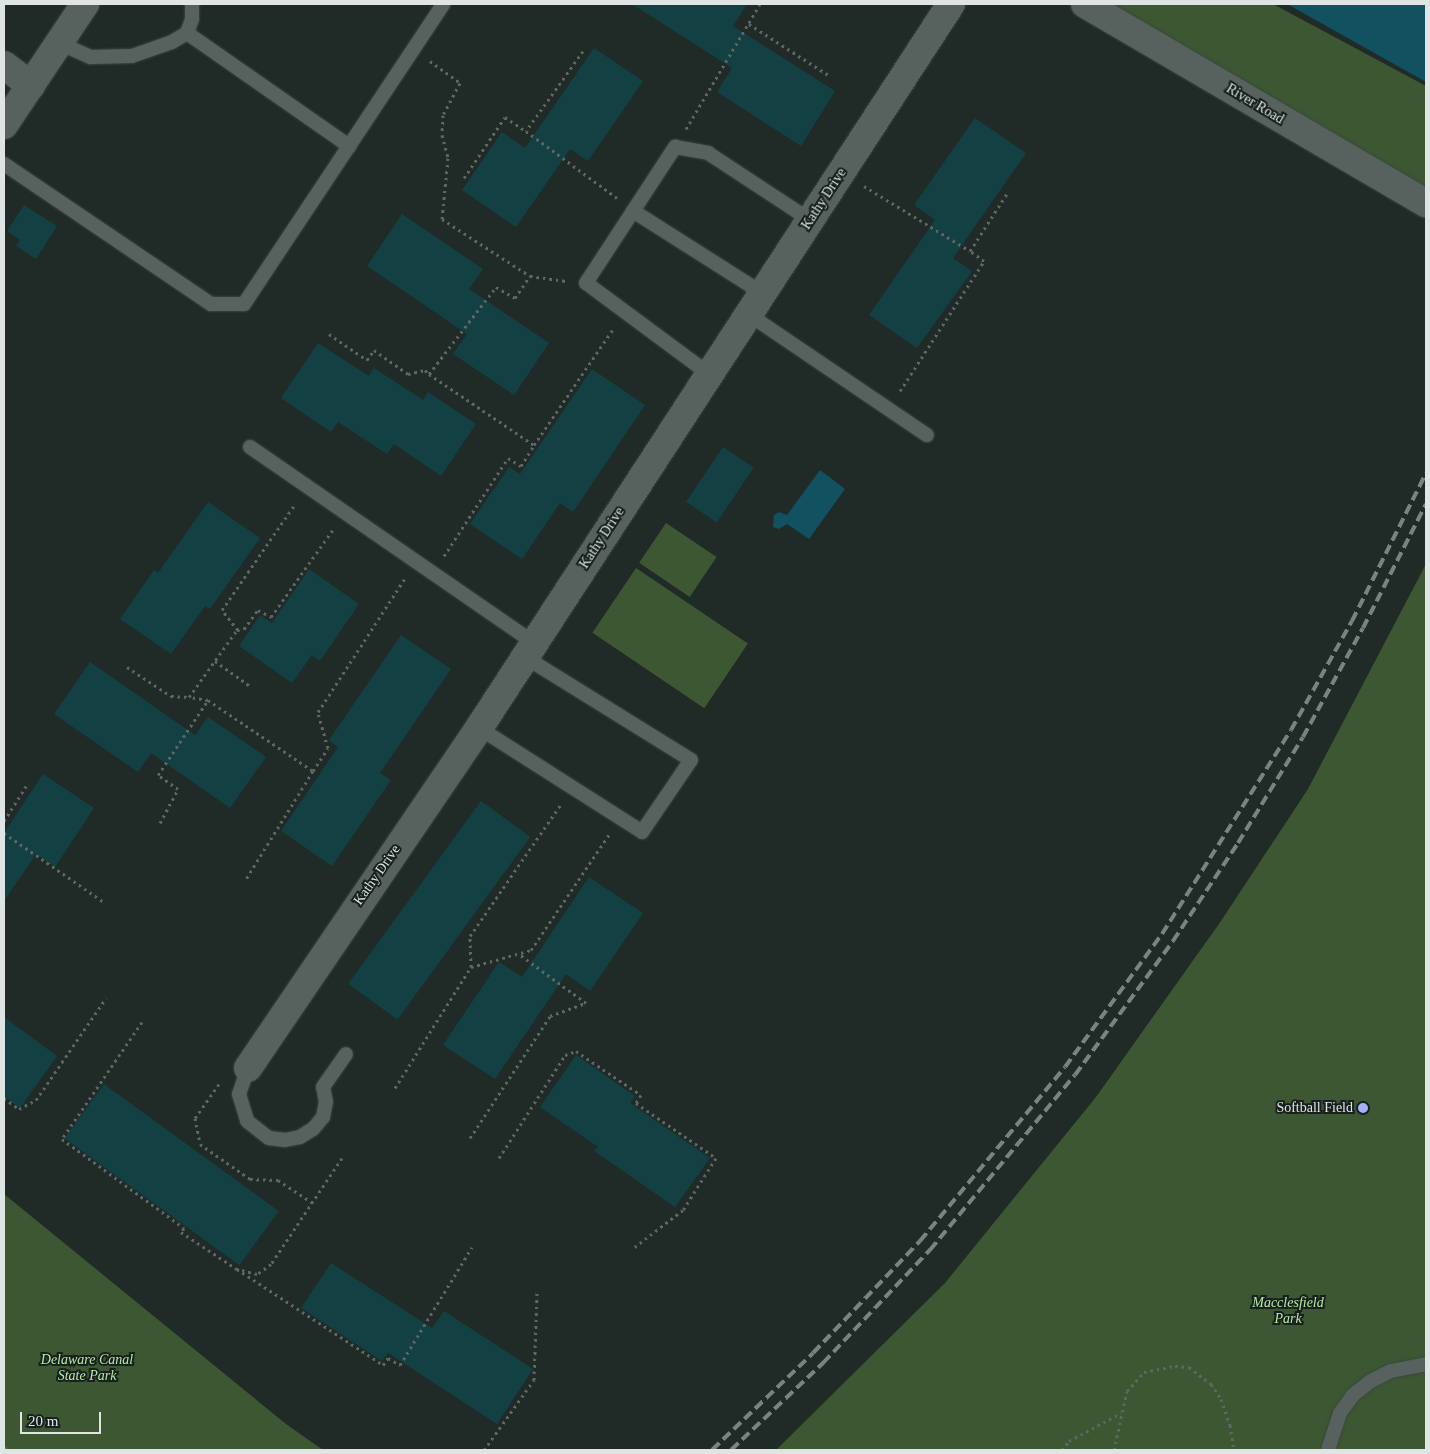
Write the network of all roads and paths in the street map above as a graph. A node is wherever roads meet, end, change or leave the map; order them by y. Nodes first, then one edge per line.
1 (85, 4) edge
2 (192, 4) edge
3 (443, 4) edge
4 (760, 4) edge
5 (951, 4) edge
6 (1085, 4) edge
7 (749, 24) junction
8 (187, 33) junction
9 (58, 44) junction
10 (413, 49) junction
11 (583, 51) dead end
12 (4, 65) edge
13 (830, 76) dead end
14 (31, 85) junction
15 (4, 125) edge
16 (526, 131) junction
17 (349, 146) junction
18 (675, 147) junction
19 (4, 164) edge
20 (841, 172) junction
21 (464, 178) dead end
22 (1008, 192) dead end
23 (1426, 203) edge
24 (633, 211) junction
25 (810, 220) junction
26 (970, 251) junction
27 (530, 276) junction
28 (586, 283) junction
29 (755, 304) junction
30 (625, 312) junction
31 (329, 334) dead end
32 (429, 374) junction
33 (709, 374) junction
34 (889, 409) junction
35 (927, 435) dead end
36 (534, 445) junction
37 (250, 446) dead end
38 (282, 524) dead end
39 (319, 550) dead end
40 (416, 561) junction
41 (433, 573) junction
42 (238, 630) junction
43 (529, 650) junction
44 (215, 661) junction
45 (127, 667) dead end
46 (250, 686) dead end
47 (189, 697) junction
48 (208, 700) junction
49 (479, 728) junction
50 (313, 770) junction
51 (28, 783) dead end
52 (572, 787) junction
53 (620, 818) junction
54 (4, 821) edge
55 (160, 823) dead end
56 (4, 833) edge
57 (246, 880) dead end
58 (105, 903) dead end
59 (518, 954) junction
60 (471, 967) junction
61 (106, 998) dead end
62 (142, 1022) dead end
63 (346, 1054) dead end
64 (236, 1073) junction
65 (396, 1088) dead end
66 (4, 1098) edge
67 (470, 1138) dead end
68 (342, 1158) dead end
69 (499, 1158) dead end
70 (313, 1202) junction
71 (472, 1247) dead end
72 (632, 1249) dead end
73 (237, 1269) junction
74 (538, 1292) dead end
75 (1426, 1364) edge
76 (1122, 1413) junction
77 (4, 1447) edge
78 (7, 1450) edge
79 (484, 1450) edge
80 (1062, 1450) edge
81 (1114, 1450) edge
82 (1234, 1450) edge
83 (1328, 1450) edge

1 - 9 street
2 - 8 lane
3 - 10 lane
4 - 7 path
5 - 20 street, Kathy Drive
6 - 23 street, River Road
7 - 13 path
7 - 18 path
8 - 9 lane
8 - 17 lane
9 - 14 street
10 - 17 lane
10 - 27 path
11 - 16 path
12 - 14 street
14 - 15 street
16 - 21 path
16 - 24 path
17 - 19 lane
18 - 24 lane
18 - 25 lane
20 - 25 street, Kathy Drive
20 - 26 path
22 - 26 path
24 - 28 lane
24 - 29 lane
25 - 29 street, Kathy Drive
26 - 34 path
27 - 28 path
27 - 32 path
28 - 30 lane
29 - 33 street, Kathy Drive
29 - 34 lane
30 - 33 lane
30 - 36 path
31 - 32 path
32 - 36 path
33 - 43 street, Kathy Drive
34 - 35 lane
36 - 41 path
37 - 40 lane
38 - 42 path
39 - 42 path
40 - 41 lane
40 - 50 path
41 - 43 lane
42 - 44 path
43 - 49 street, Kathy Drive
43 - 53 lane
44 - 46 path
44 - 47 path
45 - 47 path
47 - 48 path
48 - 50 path
48 - 55 path
49 - 52 lane
49 - 64 street, Kathy Drive
50 - 57 path
51 - 54 path
52 - 53 lane
52 - 60 path
53 - 59 path
56 - 58 path
59 - 60 path
59 - 67 path
60 - 65 path
61 - 66 path
62 - 73 path
63 - 64 lane
64 - 70 path
68 - 70 path
69 - 72 path
70 - 73 path
71 - 73 path
74 - 79 path
75 - 83 lane
76 - 80 path
76 - 81 path
76 - 82 path
77 - 78 path

